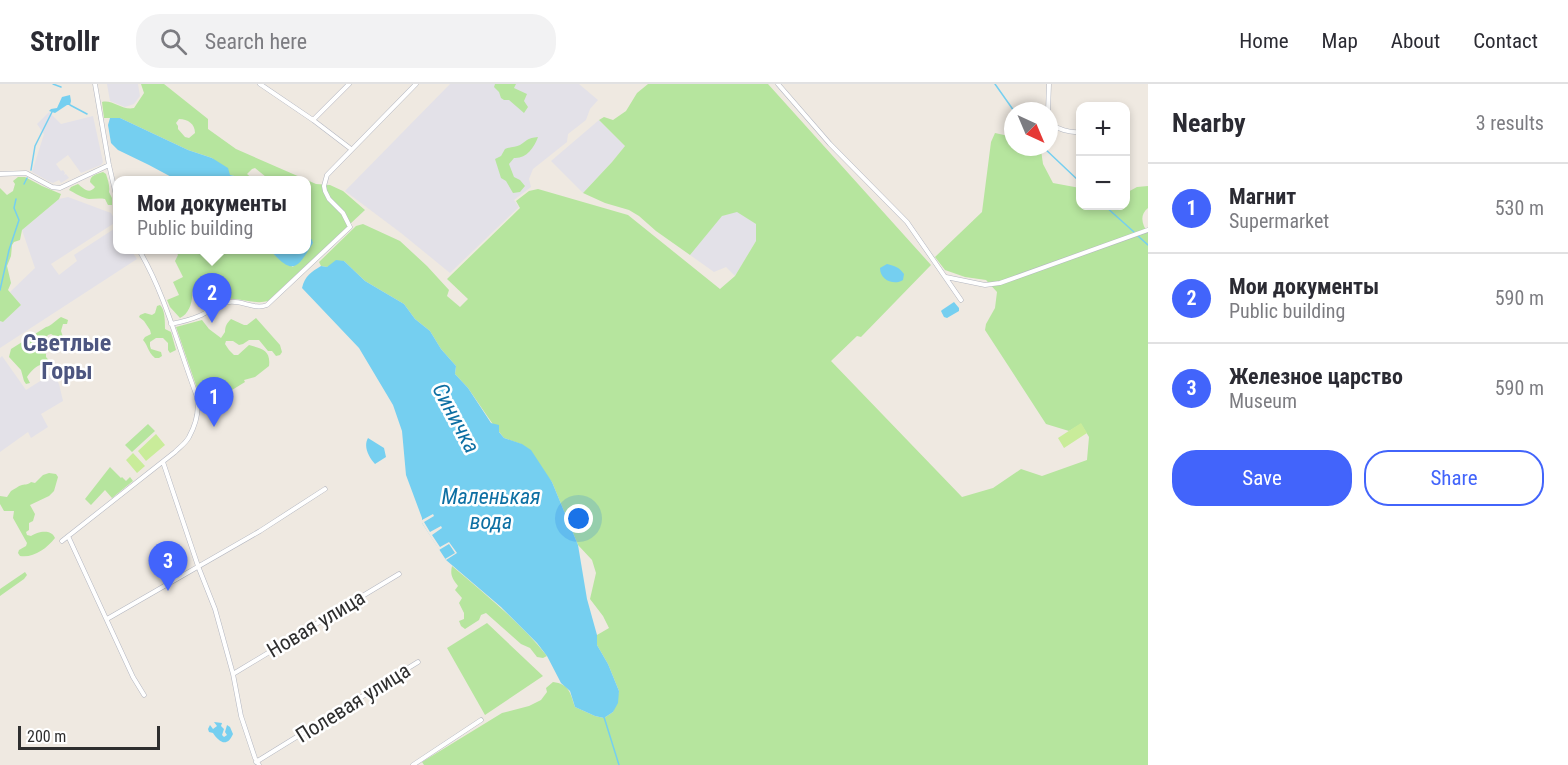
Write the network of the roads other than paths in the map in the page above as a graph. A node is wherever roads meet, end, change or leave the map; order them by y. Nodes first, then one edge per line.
1 (94, 84) edge
2 (260, 84) edge
3 (349, 84) edge
4 (416, 84) edge
5 (778, 84) edge
6 (1049, 84) edge
7 (1048, 102) edge
8 (313, 120) junction
9 (1058, 128) edge
10 (1076, 133) edge
11 (351, 149) junction
12 (109, 165) junction
13 (0, 174) edge
14 (113, 184) edge
15 (1148, 230) edge
16 (140, 254) edge
17 (945, 277) junction
18 (961, 300) dead end
19 (171, 324) junction
20 (163, 462) junction
21 (325, 489) dead end
22 (68, 536) junction
23 (62, 541) dead end
24 (198, 566) junction
25 (399, 574) dead end
26 (107, 619) junction
27 (418, 662) dead end
28 (233, 674) junction
29 (144, 695) dead end
30 (481, 720) dead end
31 (257, 762) edge
32 (413, 765) edge

1 - 12 street
2 - 8 street
3 - 8 street
4 - 11 street
5 - 17 street
6 - 7 street
8 - 11 street
9 - 10 street
11 - 19 street
12 - 13 street
12 - 14 street
15 - 17 street
16 - 19 street
17 - 18 street
19 - 20 street
20 - 22 street
20 - 24 street
21 - 24 street
22 - 23 street
22 - 26 street
24 - 26 street
24 - 28 street
25 - 28 street, Новая улица
26 - 29 street
27 - 31 street, Полевая улица
28 - 31 street
30 - 32 street

